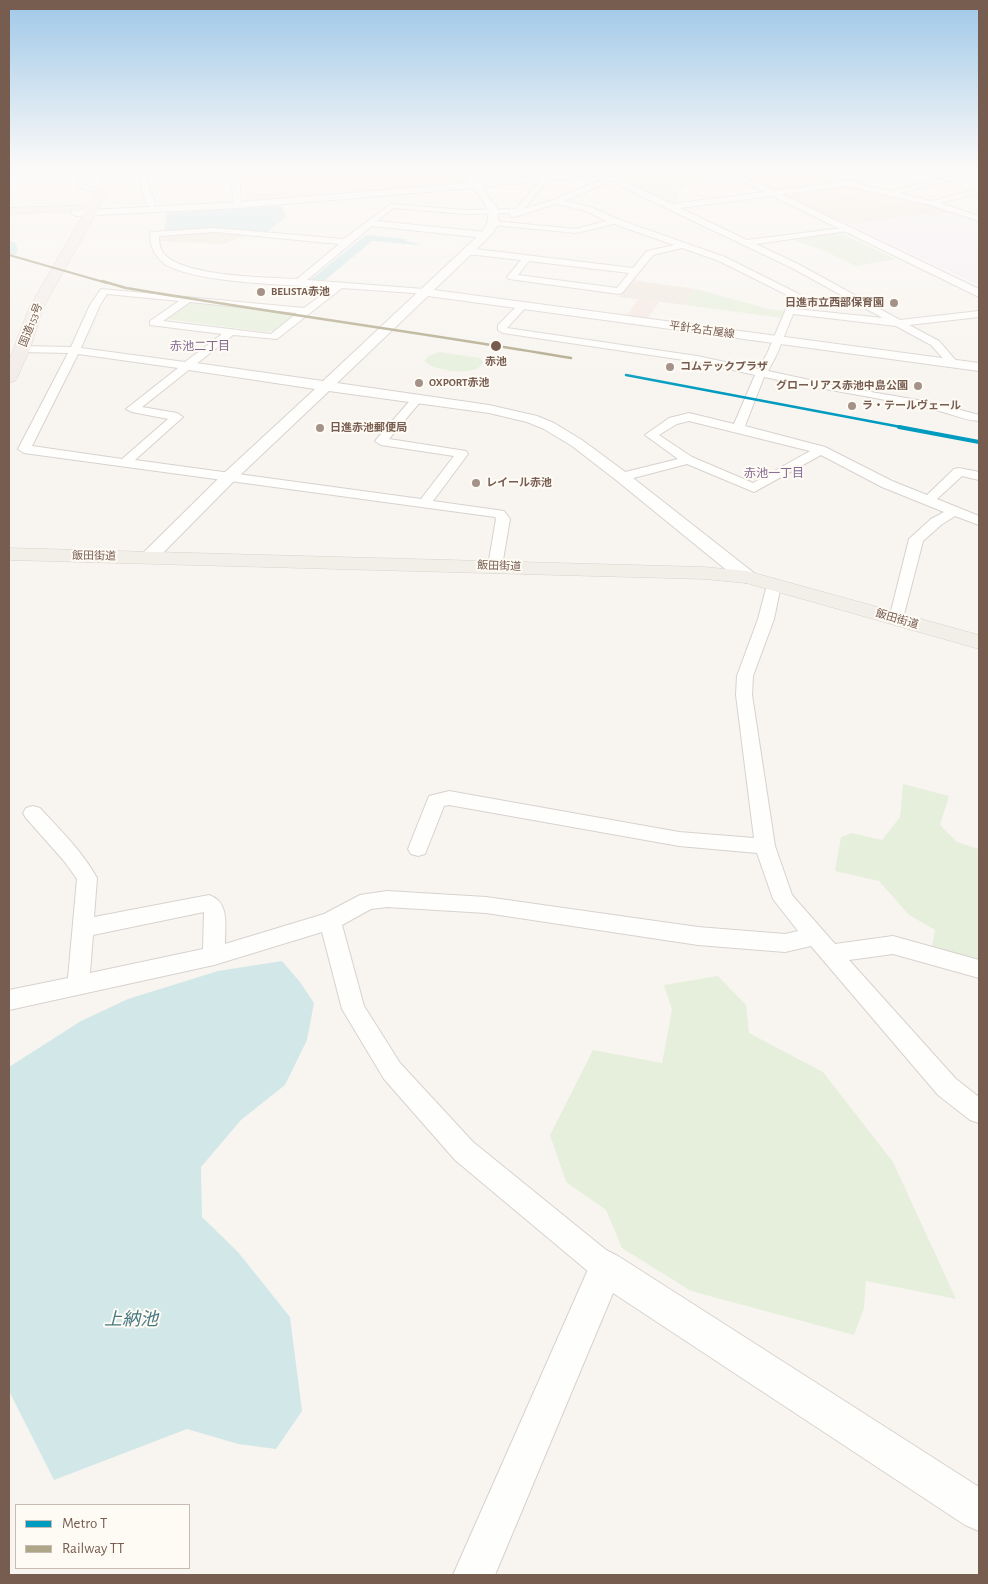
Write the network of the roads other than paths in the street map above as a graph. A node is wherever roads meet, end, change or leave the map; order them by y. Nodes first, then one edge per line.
1 (64, 243) edge
2 (69, 243) edge
3 (156, 243) edge
4 (345, 243) edge
5 (476, 243) edge
6 (678, 243) edge
7 (745, 243) edge
8 (876, 243) edge
9 (684, 245) junction
10 (467, 251) junction
11 (527, 258) junction
12 (635, 271) junction
13 (806, 272) junction
14 (763, 279) junction
15 (299, 282) junction
16 (339, 286) junction
17 (424, 292) junction
18 (979, 293) edge
19 (188, 299) junction
20 (523, 305) junction
21 (23, 307) dead end
22 (306, 311) junction
23 (791, 311) junction
24 (979, 314) edge
25 (899, 323) junction
26 (231, 332) junction
27 (777, 340) junction
28 (22, 350) junction
29 (75, 350) junction
30 (953, 363) junction
31 (188, 366) junction
32 (979, 367) edge
33 (761, 373) junction
34 (9, 378) edge
35 (326, 386) junction
36 (417, 399) junction
37 (979, 418) edge
38 (738, 428) junction
39 (821, 450) junction
40 (688, 460) junction
41 (126, 462) junction
42 (979, 476) edge
43 (229, 477) junction
44 (622, 477) junction
45 (928, 501) junction
46 (424, 504) junction
47 (953, 512) junction
48 (979, 521) edge
49 (9, 554) edge
50 (149, 557) junction
51 (495, 566) junction
52 (747, 577) junction
53 (774, 585) junction
54 (897, 619) junction
55 (979, 642) edge
56 (33, 813) dead end
57 (765, 846) junction
58 (418, 849) dead end
59 (330, 921) junction
60 (83, 928) junction
61 (824, 944) junction
62 (214, 956) junction
63 (979, 969) edge
64 (78, 986) junction
65 (9, 1000) edge
66 (979, 1112) edge
67 (606, 1268) junction
68 (979, 1511) edge
69 (474, 1575) edge

1 - 21 highway, 国道153号
2 - 28 highway, 国道153号
3 - 15 street
4 - 15 street
5 - 10 street
6 - 9 street
7 - 13 street
8 - 18 street
9 - 12 street
9 - 14 street
10 - 11 street
10 - 17 street
11 - 12 street
11 - 12 street
13 - 14 street
13 - 25 street
14 - 23 street
15 - 16 street
16 - 17 street
16 - 22 street
17 - 20 street, 平針名古屋線
17 - 35 street
19 - 22 street
19 - 26 street
19 - 29 street
20 - 27 street, 平針名古屋線
20 - 33 street
22 - 26 street
23 - 25 street
23 - 27 street
24 - 25 street
25 - 30 street
26 - 31 street
27 - 30 street, 平針名古屋線
27 - 33 street
28 - 29 street
28 - 34 highway, 国道153号
29 - 31 street
29 - 41 street
30 - 32 street, 平針名古屋線
31 - 35 street
31 - 41 street
33 - 37 street
33 - 38 street
35 - 36 street
35 - 43 street
36 - 44 street
36 - 46 street
38 - 39 street
38 - 40 street
39 - 40 street
39 - 45 street
40 - 44 street
41 - 43 street
42 - 45 street
43 - 46 street
43 - 50 street
44 - 52 street
45 - 47 street
46 - 51 street
47 - 48 street
47 - 54 street
49 - 50 main road, 飯田街道
50 - 51 main road, 飯田街道
51 - 52 main road, 飯田街道
52 - 53 main road, 飯田街道
53 - 54 main road, 飯田街道
53 - 57 street
54 - 55 main road, 飯田街道
56 - 60 street
57 - 58 street
57 - 61 street
59 - 61 street
59 - 62 street
59 - 67 street
60 - 62 street
60 - 64 street
61 - 63 street
61 - 66 street
62 - 64 street
64 - 65 street
67 - 68 street
67 - 69 street

